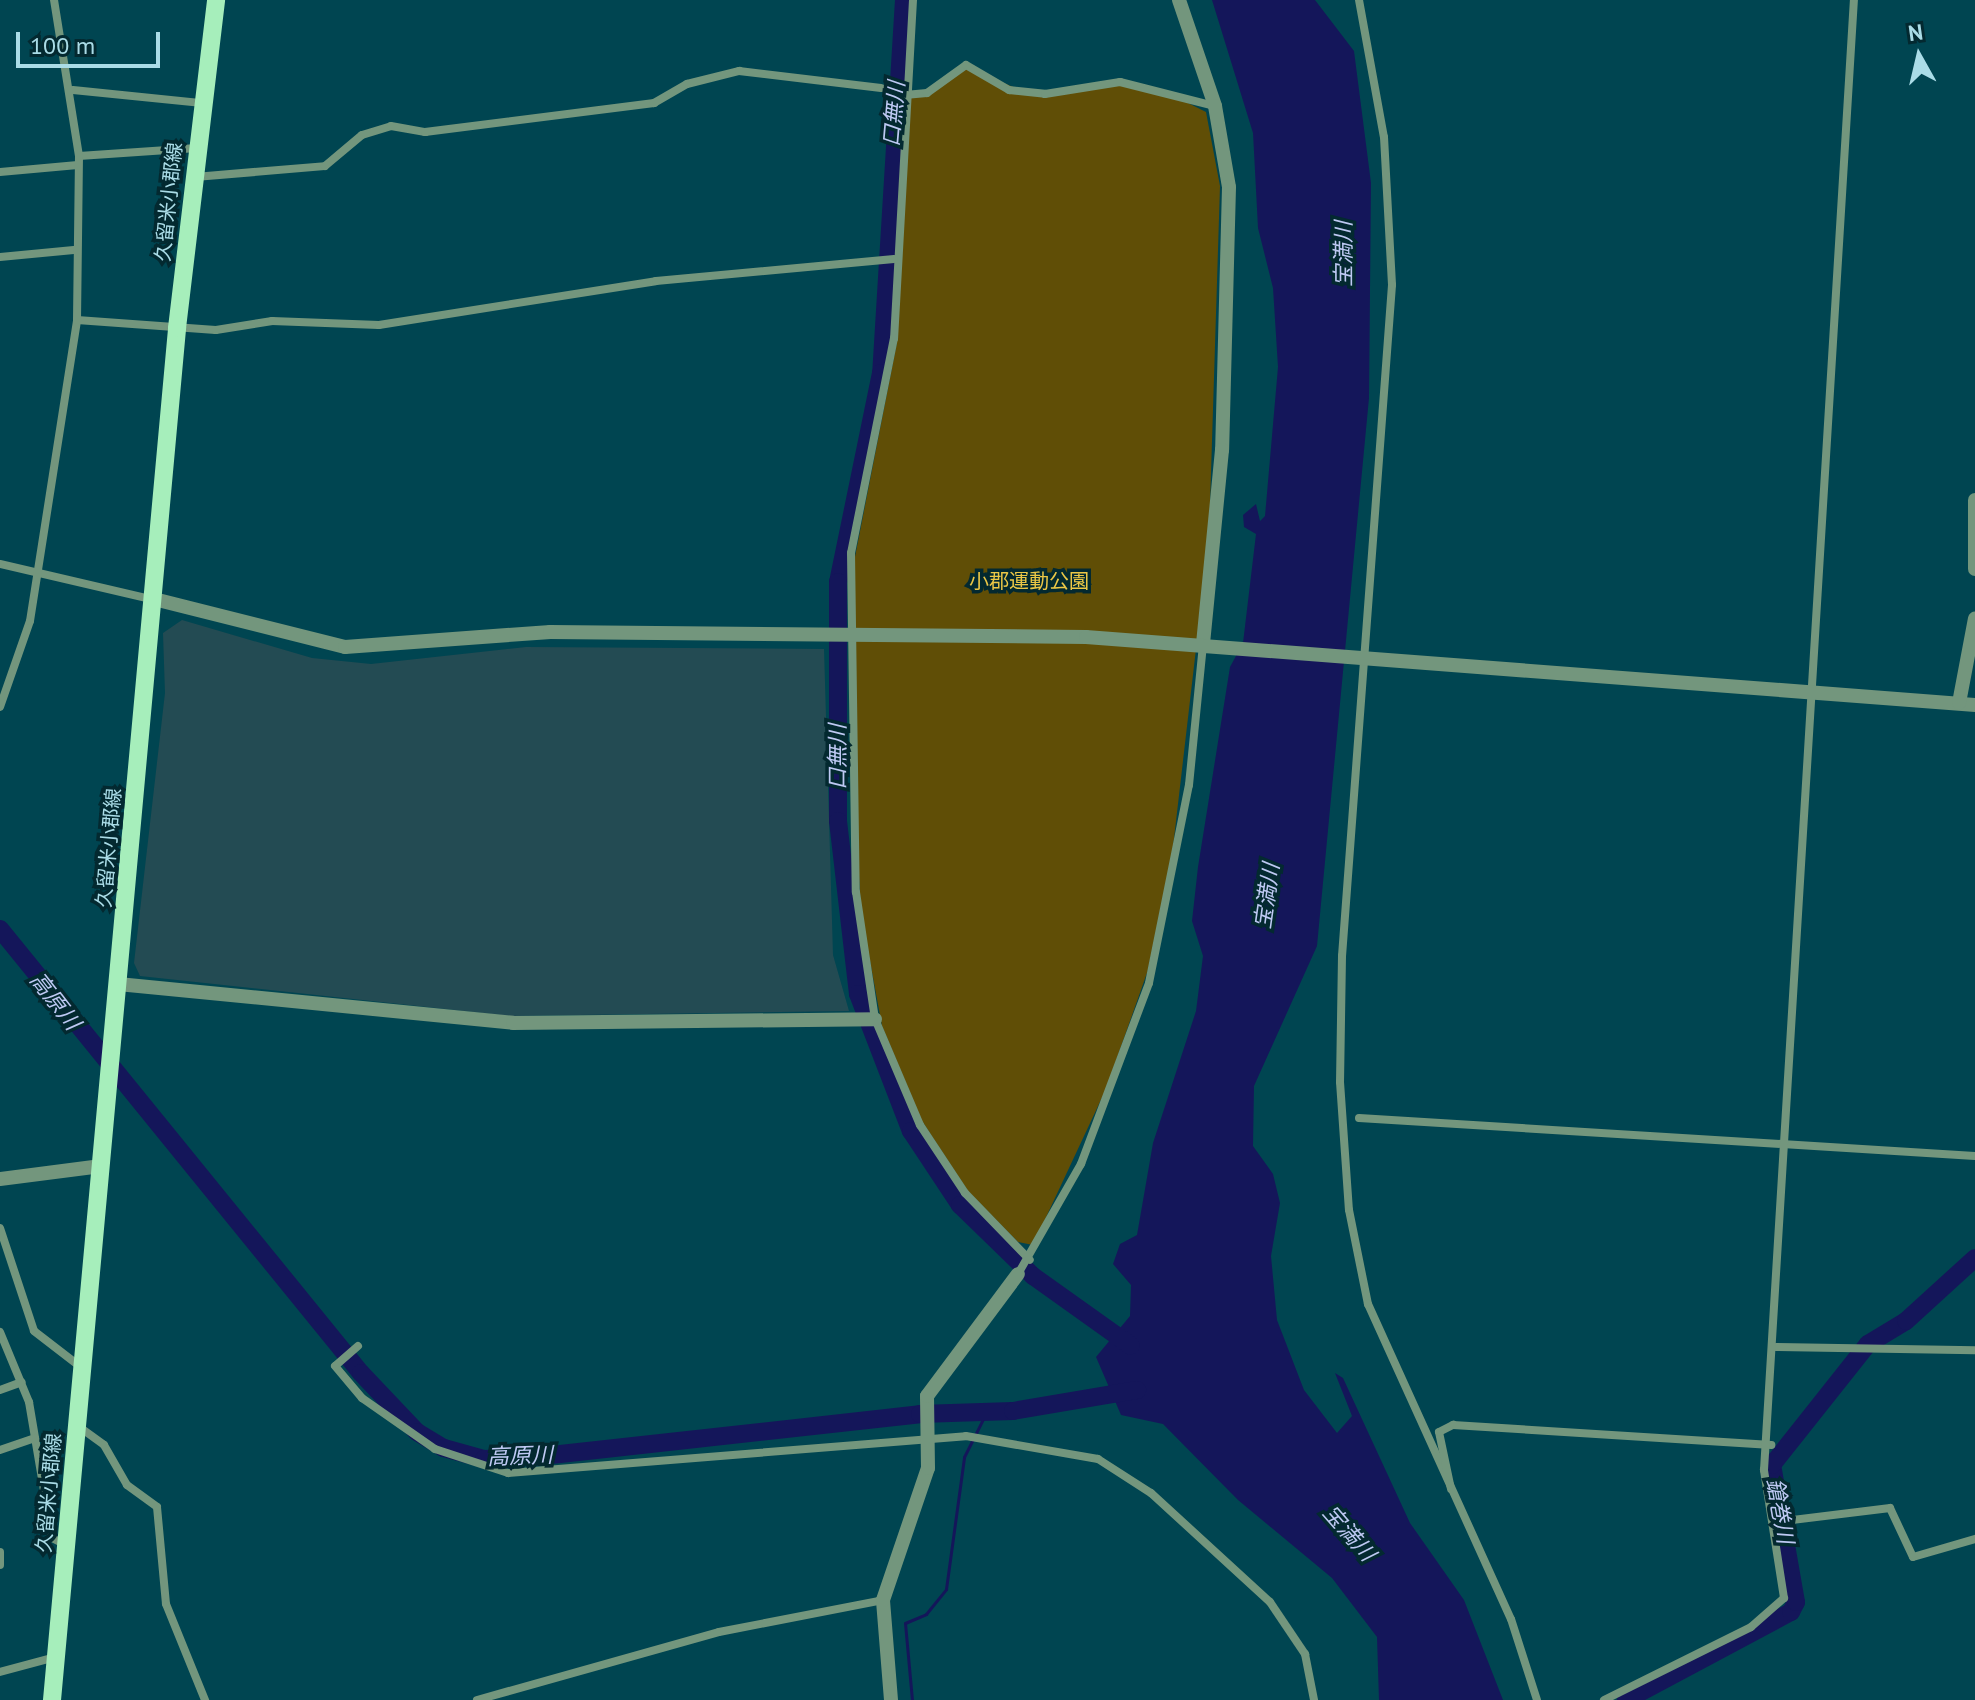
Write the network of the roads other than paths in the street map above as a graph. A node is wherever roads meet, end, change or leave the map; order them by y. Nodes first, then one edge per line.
1 (54, 0) edge
2 (216, 0) edge
3 (913, 0) edge
4 (1179, 0) edge
5 (1359, 0) edge
6 (1854, 0) edge
7 (881, 88) dead end
8 (73, 90) junction
9 (905, 95) junction
10 (202, 103) junction
11 (1215, 106) junction
12 (197, 148) junction
13 (78, 161) junction
14 (0, 172) edge
15 (194, 177) junction
16 (74, 250) junction
17 (0, 257) edge
18 (894, 259) junction
19 (77, 320) junction
20 (177, 328) junction
21 (1975, 500) edge
22 (0, 564) edge
23 (38, 569) junction
24 (1975, 569) edge
25 (154, 599) junction
26 (1975, 618) edge
27 (848, 634) junction
28 (1209, 645) junction
29 (1364, 662) junction
30 (1813, 692) junction
31 (1959, 703) junction
32 (1975, 705) edge
33 (0, 707) edge
34 (118, 984) junction
35 (875, 1019) junction
36 (1359, 1118) dead end
37 (1787, 1142) junction
38 (1975, 1156) edge
39 (101, 1166) junction
40 (0, 1179) edge
41 (0, 1228) edge
42 (1030, 1260) junction
43 (1018, 1274) joint
44 (0, 1332) edge
45 (357, 1347) dead end
46 (1776, 1347) junction
47 (1975, 1350) edge
48 (83, 1369) junction
49 (22, 1382) junction
50 (0, 1390) edge
51 (78, 1426) junction
52 (930, 1436) junction
53 (35, 1438) junction
54 (1771, 1445) junction
55 (0, 1450) edge
56 (1451, 1490) junction
57 (1776, 1522) junction
58 (1975, 1539) edge
59 (67, 1545) junction
60 (0, 1555) edge
61 (0, 1565) edge
62 (883, 1600) junction
63 (56, 1657) junction
64 (0, 1672) edge
65 (52, 1700) edge
66 (205, 1700) edge
67 (477, 1700) edge
68 (891, 1700) edge
69 (1314, 1700) edge
70 (1537, 1700) edge
71 (1604, 1700) edge

1 - 8 street
2 - 10 main road, 久留米小郡線
3 - 9 street
4 - 11 street
5 - 29 street
6 - 30 street
7 - 15 street
8 - 10 street
8 - 13 street
9 - 11 street
9 - 18 street
10 - 12 main road, 久留米小郡線
11 - 28 street
12 - 13 street
12 - 15 main road, 久留米小郡線
13 - 14 street
13 - 16 street
15 - 20 main road, 久留米小郡線
16 - 17 street
16 - 19 street
18 - 20 street
18 - 27 street
19 - 20 street
19 - 23 street
20 - 25 main road, 久留米小郡線
21 - 24 street
22 - 23 street
23 - 25 street
23 - 33 street
25 - 27 street
25 - 34 main road, 久留米小郡線
26 - 31 street
27 - 28 street
27 - 35 street
28 - 29 street
28 - 42 street
29 - 30 street
29 - 56 street
30 - 31 street
30 - 37 street
31 - 32 street
34 - 35 street
34 - 39 main road, 久留米小郡線
35 - 42 street
36 - 37 street
37 - 38 street
37 - 46 street
39 - 40 street
39 - 48 main road, 久留米小郡線
41 - 48 street
42 - 43 street
43 - 52 street
44 - 49 street
45 - 52 street
46 - 47 street
46 - 54 street
48 - 51 main road, 久留米小郡線
49 - 50 street
49 - 53 street
51 - 59 main road, 久留米小郡線
51 - 66 street
52 - 62 street
52 - 69 street
53 - 55 street
53 - 59 street
54 - 56 street
54 - 57 street
56 - 70 street
57 - 58 street
57 - 71 street
59 - 63 main road, 久留米小郡線
60 - 61 street
62 - 67 street
62 - 68 street
63 - 64 street
63 - 65 main road, 久留米小郡線

